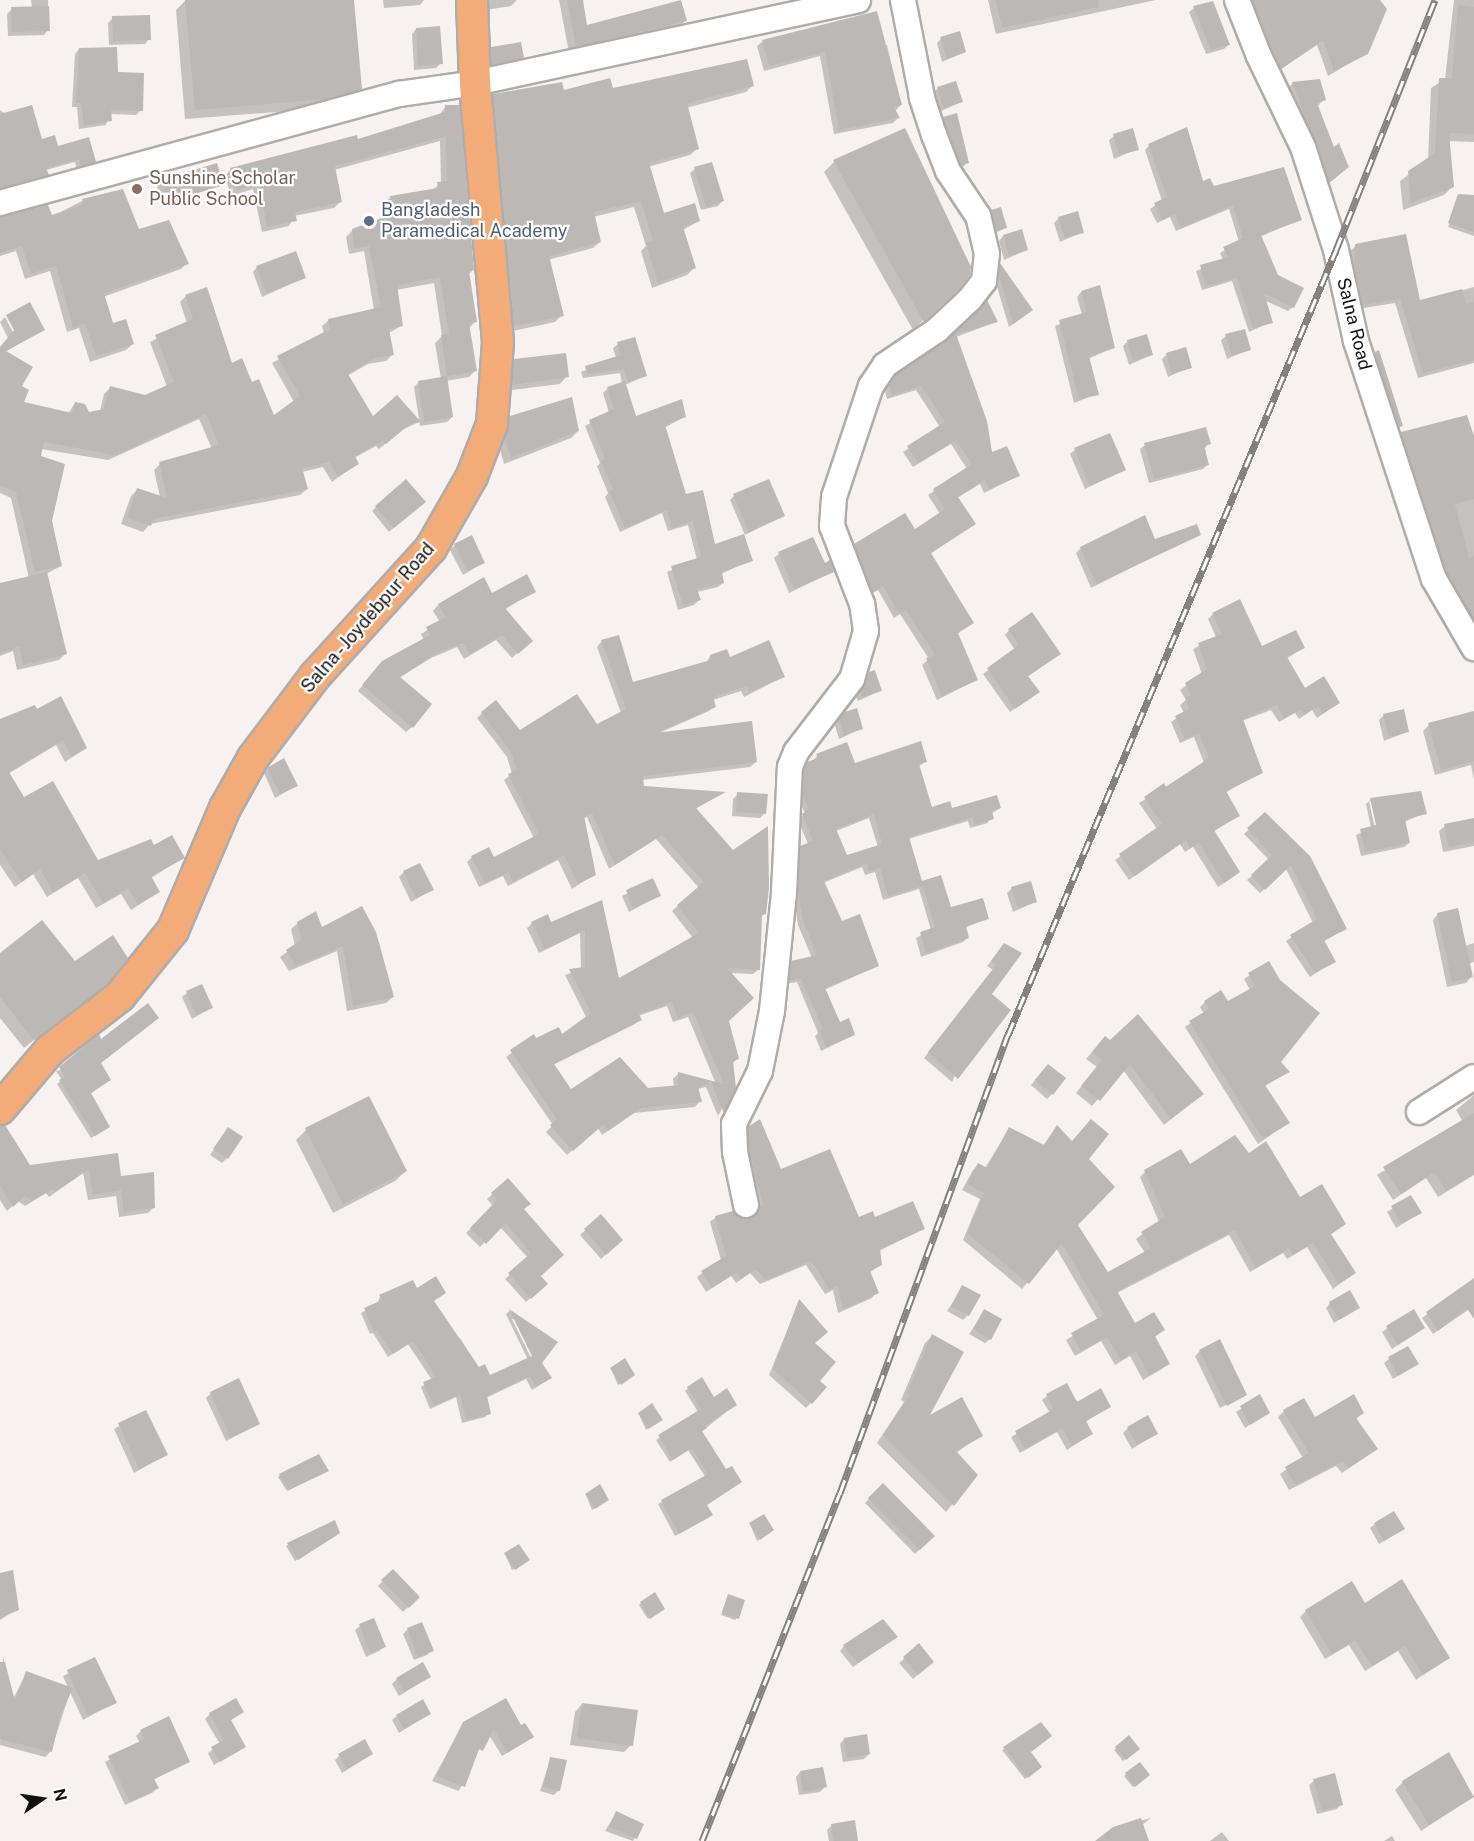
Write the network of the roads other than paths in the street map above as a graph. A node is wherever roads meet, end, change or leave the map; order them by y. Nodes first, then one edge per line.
1 (472, 0) edge
2 (858, 0) edge
3 (903, 0) edge
4 (1237, 0) edge
5 (475, 83) junction
6 (0, 203) edge
7 (1474, 648) edge
8 (1474, 1077) edge
9 (0, 1109) edge
10 (1419, 1112) dead end
11 (746, 1204) dead end

1 - 5 main road, Salna - Joydebpur Road
2 - 5 street
3 - 11 street
4 - 7 street, Salna Road
5 - 6 street
5 - 9 main road, Salna - Joydebpur Road
8 - 10 street

